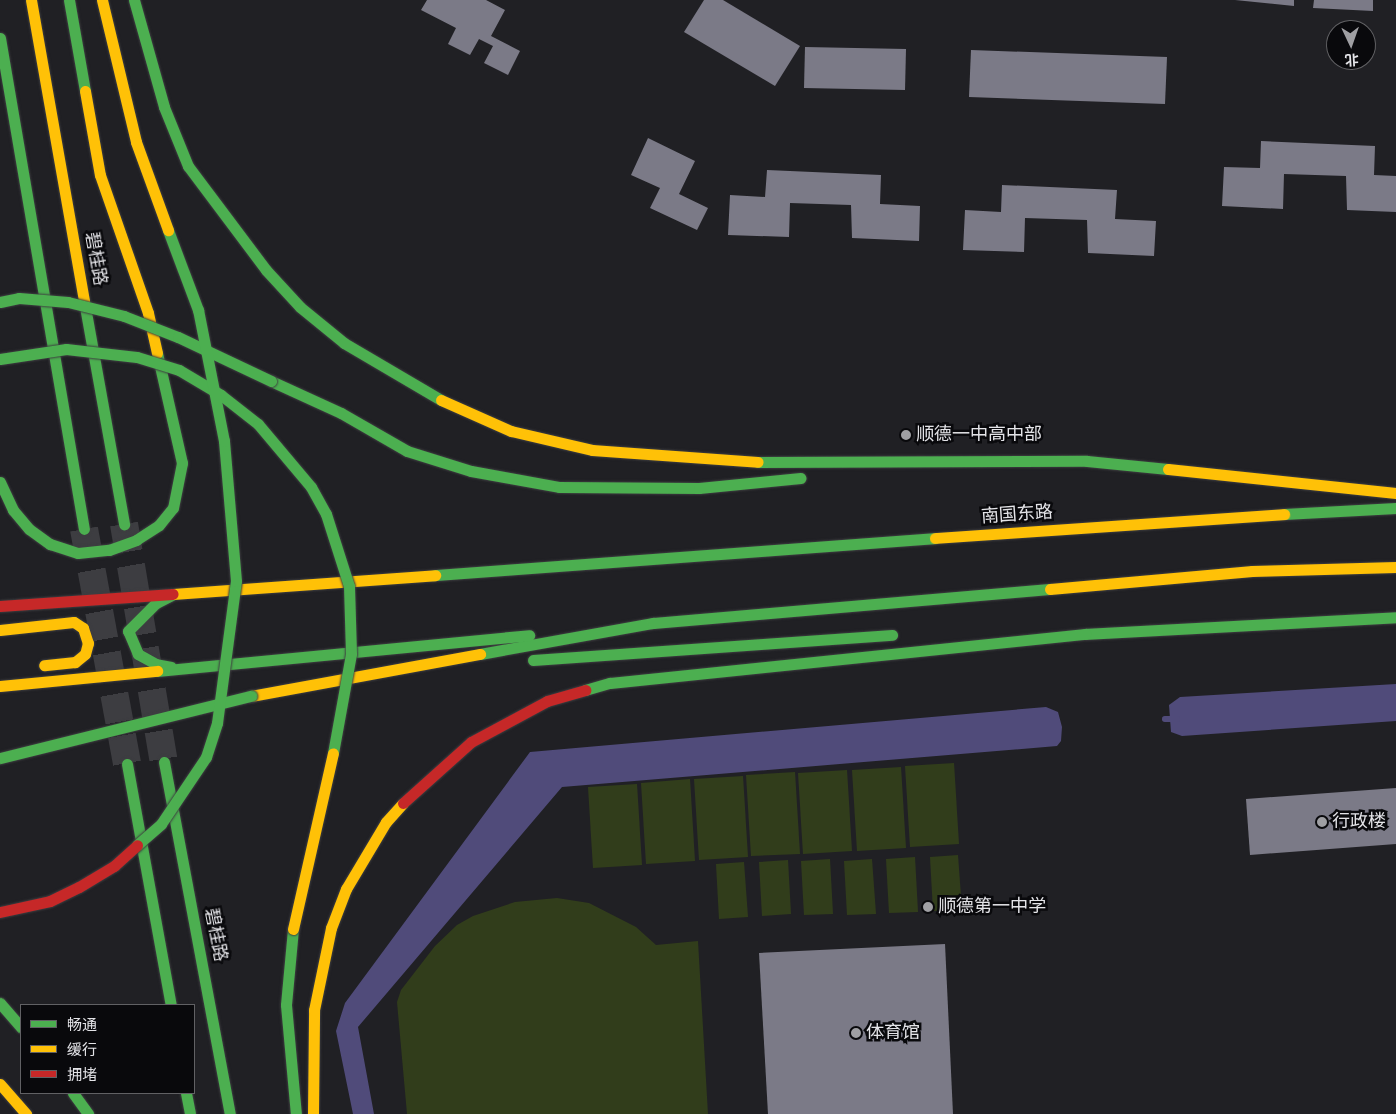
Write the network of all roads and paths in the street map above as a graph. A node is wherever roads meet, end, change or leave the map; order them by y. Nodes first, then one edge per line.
1 (30, 0) edge
2 (69, 0) edge
3 (102, 0) edge
4 (134, 0) edge
5 (0, 38) edge
6 (0, 302) edge
7 (0, 360) edge
8 (982, 459) junction
9 (836, 474) dead end
10 (816, 476) dead end
11 (0, 482) edge
12 (1396, 493) edge
13 (1396, 508) edge
14 (124, 524) tunnel mouth
15 (84, 529) tunnel mouth
16 (1396, 567) edge
17 (174, 594) junction
18 (0, 606) edge
19 (1396, 617) edge
20 (653, 623) junction
21 (1036, 626) dead end
22 (0, 630) edge
23 (909, 634) dead end
24 (1085, 634) junction
25 (28, 666) dead end
26 (179, 669) junction
27 (396, 670) junction
28 (0, 686) edge
29 (0, 758) edge
30 (164, 762) tunnel mouth
31 (127, 764) tunnel mouth
32 (0, 912) edge
33 (0, 1003) edge
34 (170, 1004) edge
35 (20, 1026) edge
36 (0, 1084) edge
37 (74, 1094) edge
38 (186, 1094) edge
39 (26, 1114) edge
40 (88, 1114) edge
41 (190, 1114) edge
42 (230, 1114) edge
43 (296, 1114) edge
44 (313, 1114) edge

1 - 14 main road, 碧桂路
2 - 11 main road
3 - 32 main road, bridge
4 - 8 main road
5 - 15 main road
6 - 10 main road, bridge
7 - 43 main road, bridge
8 - 9 main road
8 - 12 main road
13 - 17 main road, 南国东路
16 - 20 main road
17 - 18 main road, 南国东路
17 - 26 main road
19 - 24 main road
20 - 26 main road
20 - 27 main road
21 - 24 main road
22 - 25 main road
23 - 27 main road
24 - 44 main road
26 - 28 main road
27 - 29 main road, bridge
30 - 42 main road, 碧桂路
31 - 34 main road
33 - 35 main road
36 - 39 main road
37 - 40 main road
38 - 41 main road

